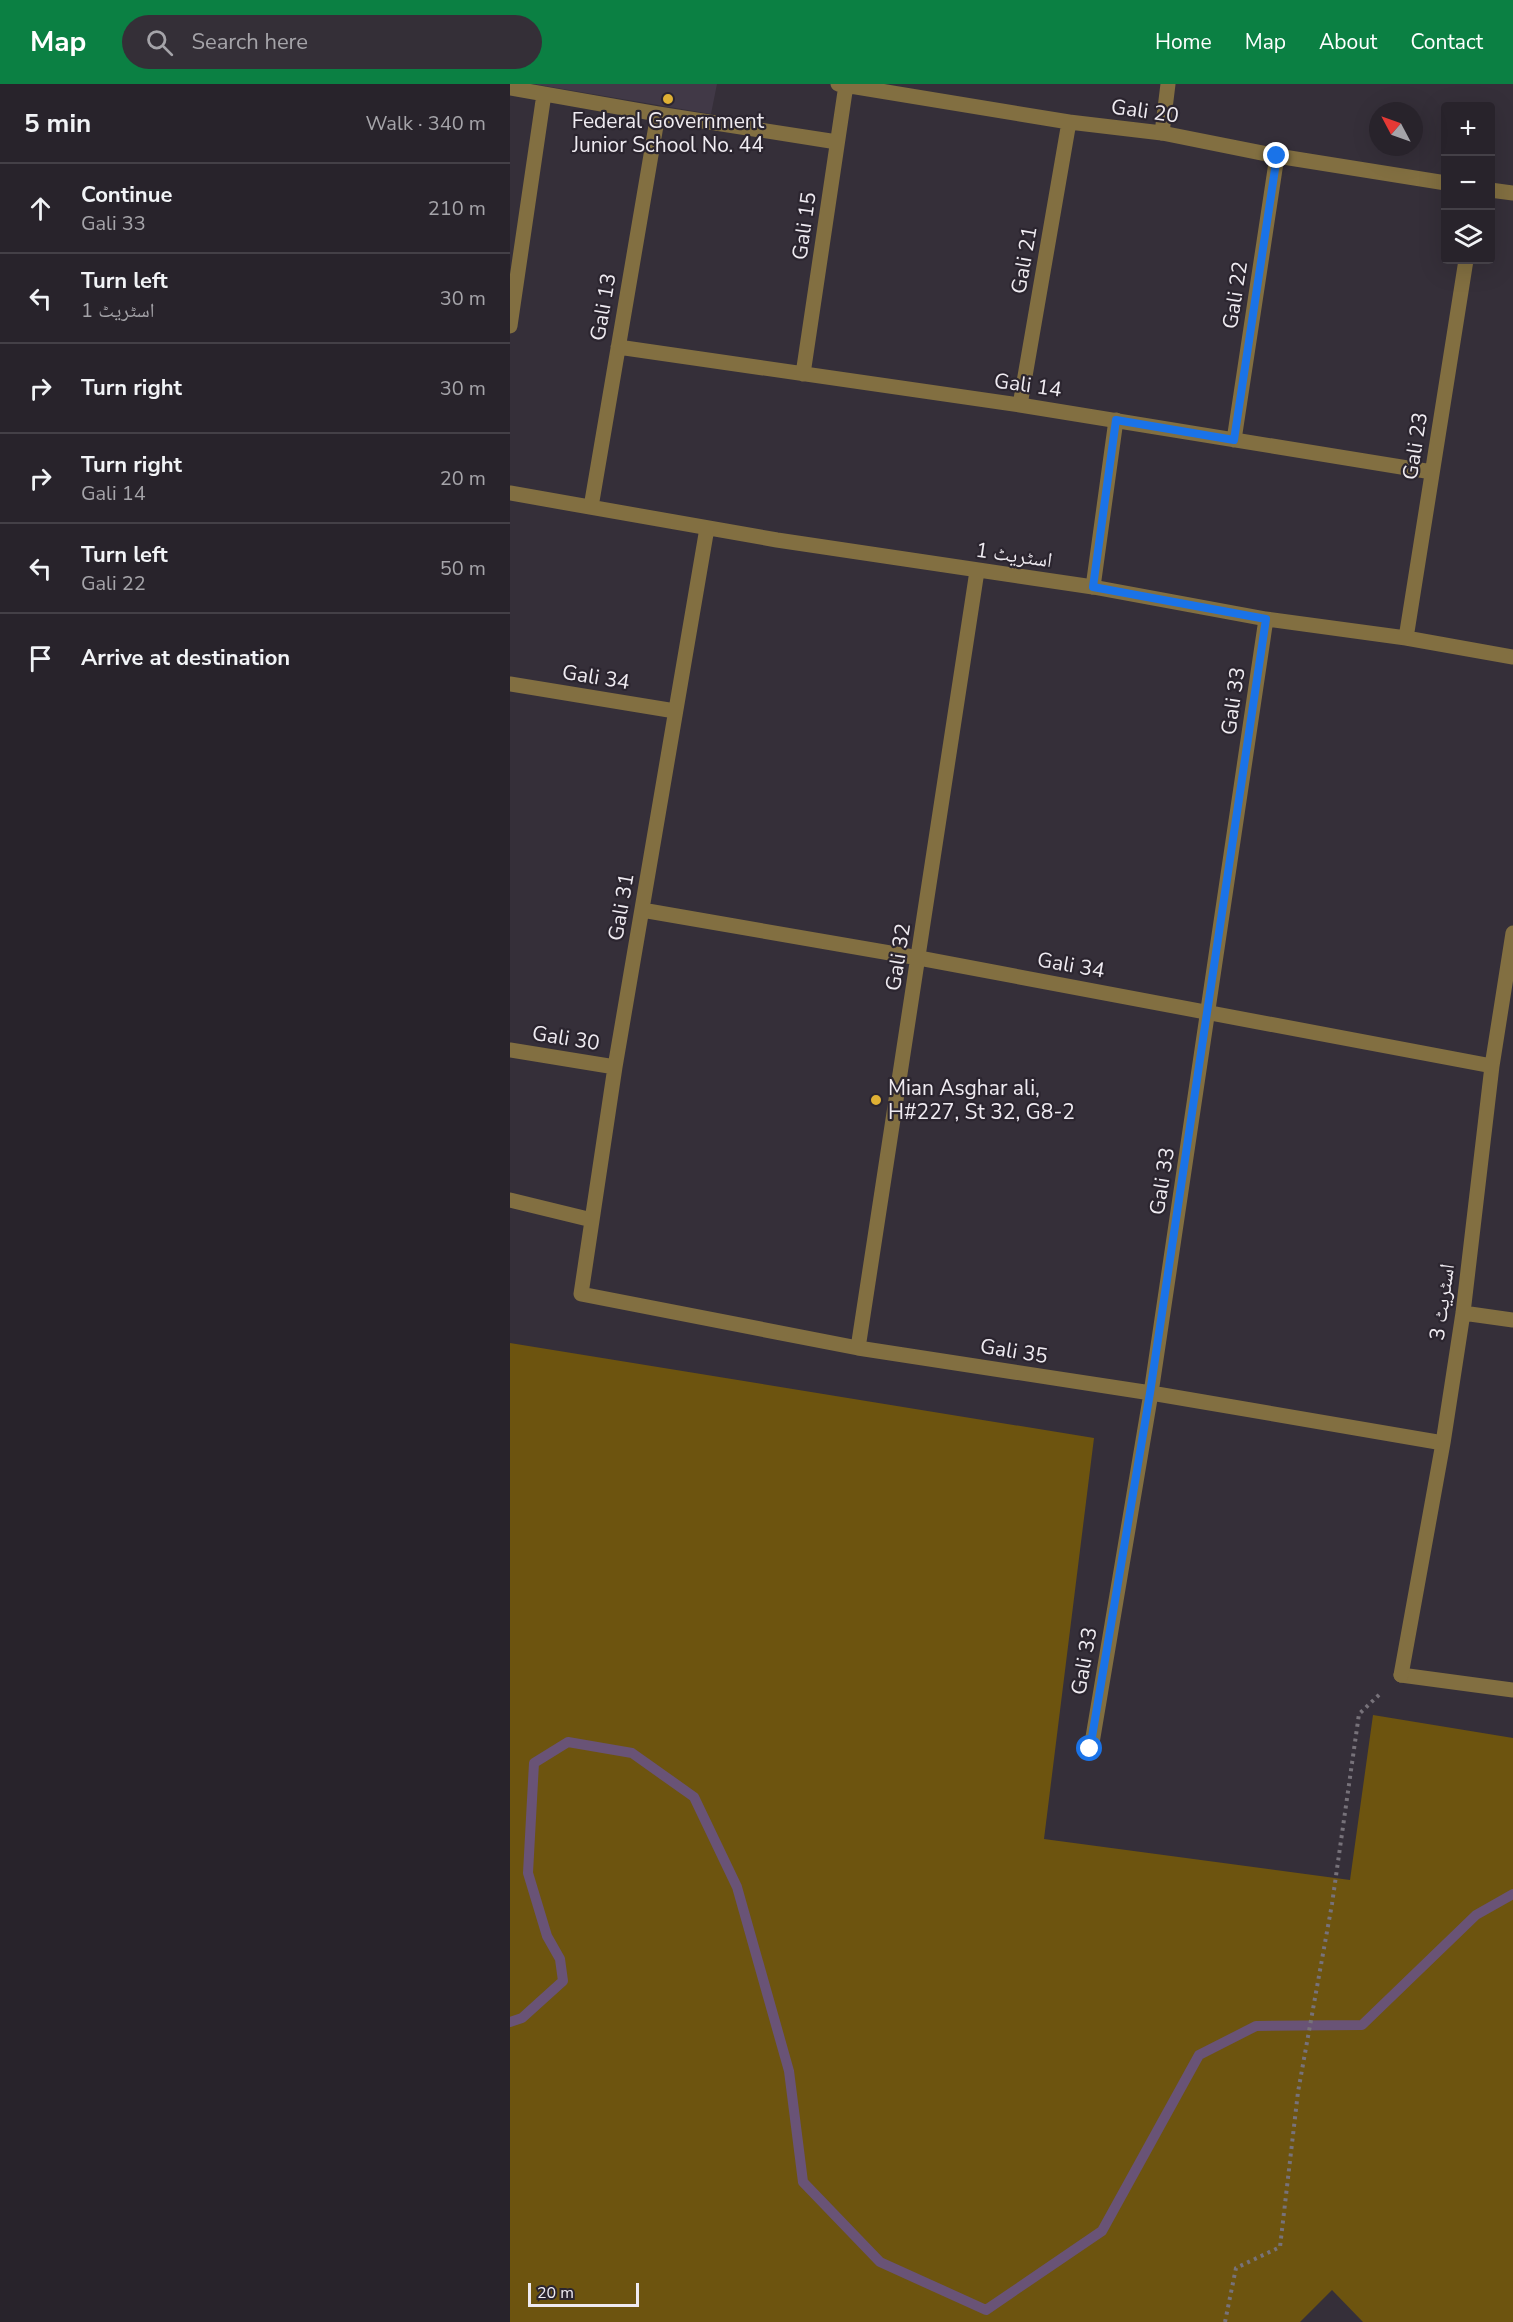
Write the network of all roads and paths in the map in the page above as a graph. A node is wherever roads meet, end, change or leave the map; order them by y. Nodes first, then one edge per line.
1 (838, 84) edge
2 (1168, 84) edge
3 (846, 85) edge
4 (510, 88) edge
5 (544, 94) junction
6 (658, 114) junction
7 (1069, 122) junction
8 (1162, 133) junction
9 (837, 142) junction
10 (1277, 156) junction
11 (1441, 182) edge
12 (1495, 191) edge
13 (1513, 193) edge
14 (1465, 264) edge
15 (510, 326) edge
16 (618, 347) junction
17 (803, 374) junction
18 (1020, 405) junction
19 (1116, 420) junction
20 (1234, 440) junction
21 (1432, 472) junction
22 (510, 493) edge
23 (591, 507) junction
24 (706, 528) junction
25 (977, 571) junction
26 (1093, 587) junction
27 (1266, 619) junction
28 (1406, 638) junction
29 (1513, 657) edge
30 (510, 684) edge
31 (675, 711) junction
32 (642, 910) junction
33 (1513, 935) edge
34 (919, 958) junction
35 (1209, 1012) junction
36 (510, 1050) edge
37 (1492, 1066) junction
38 (615, 1067) junction
39 (510, 1200) edge
40 (592, 1220) junction
41 (581, 1294) joint
42 (1463, 1312) junction
43 (1513, 1320) edge
44 (858, 1348) junction
45 (1150, 1393) junction
46 (1443, 1443) junction
47 (1401, 1675) junction
48 (1513, 1690) edge
49 (1090, 1749) dead end
50 (1225, 2322) edge

1 - 3 street, Gali 20
2 - 8 street
3 - 7 street, Gali 20
3 - 9 street, Gali 15
4 - 5 street
5 - 6 street
5 - 15 street
6 - 9 street
6 - 16 street, Gali 13
7 - 8 street, Gali 20
7 - 18 street, Gali 21
8 - 10 street, Gali 20
9 - 17 street, Gali 15
10 - 11 street, Gali 20
10 - 20 street, Gali 22
12 - 13 street
14 - 21 street, Gali 23
16 - 17 street, Gali 14
16 - 23 street, Gali 13
17 - 18 street, Gali 14
18 - 19 street, Gali 14
19 - 20 street, Gali 14
19 - 26 street
20 - 21 street, Gali 14
21 - 28 street, Gali 23
22 - 23 street, اسٹریٹ 1
23 - 24 street, اسٹریٹ 1
24 - 25 street, اسٹریٹ 1
24 - 31 street, Gali 31
25 - 26 street, اسٹریٹ 1
25 - 34 street, Gali 32
26 - 27 street, اسٹریٹ 1
27 - 28 street, اسٹریٹ 1
27 - 35 street, Gali 33
28 - 29 street, اسٹریٹ 1
30 - 31 street, Gali 34
31 - 32 street, Gali 31
32 - 34 street, Gali 34
32 - 38 street, Gali 31
33 - 37 street, اسٹریٹ 3
34 - 35 street, Gali 34
34 - 44 street, Gali 32
35 - 37 street, Gali 34
35 - 45 street, Gali 33
36 - 38 street, Gali 30
37 - 42 street, اسٹریٹ 3
38 - 40 street, Gali 31
39 - 40 street
40 - 41 street, Gali 31
41 - 44 street, Gali 35
42 - 43 street
42 - 46 street, اسٹریٹ 3
44 - 45 street, Gali 35
45 - 46 street, Gali 35
45 - 49 street, Gali 33
46 - 47 street, اسٹریٹ 3
47 - 48 street
47 - 50 path

